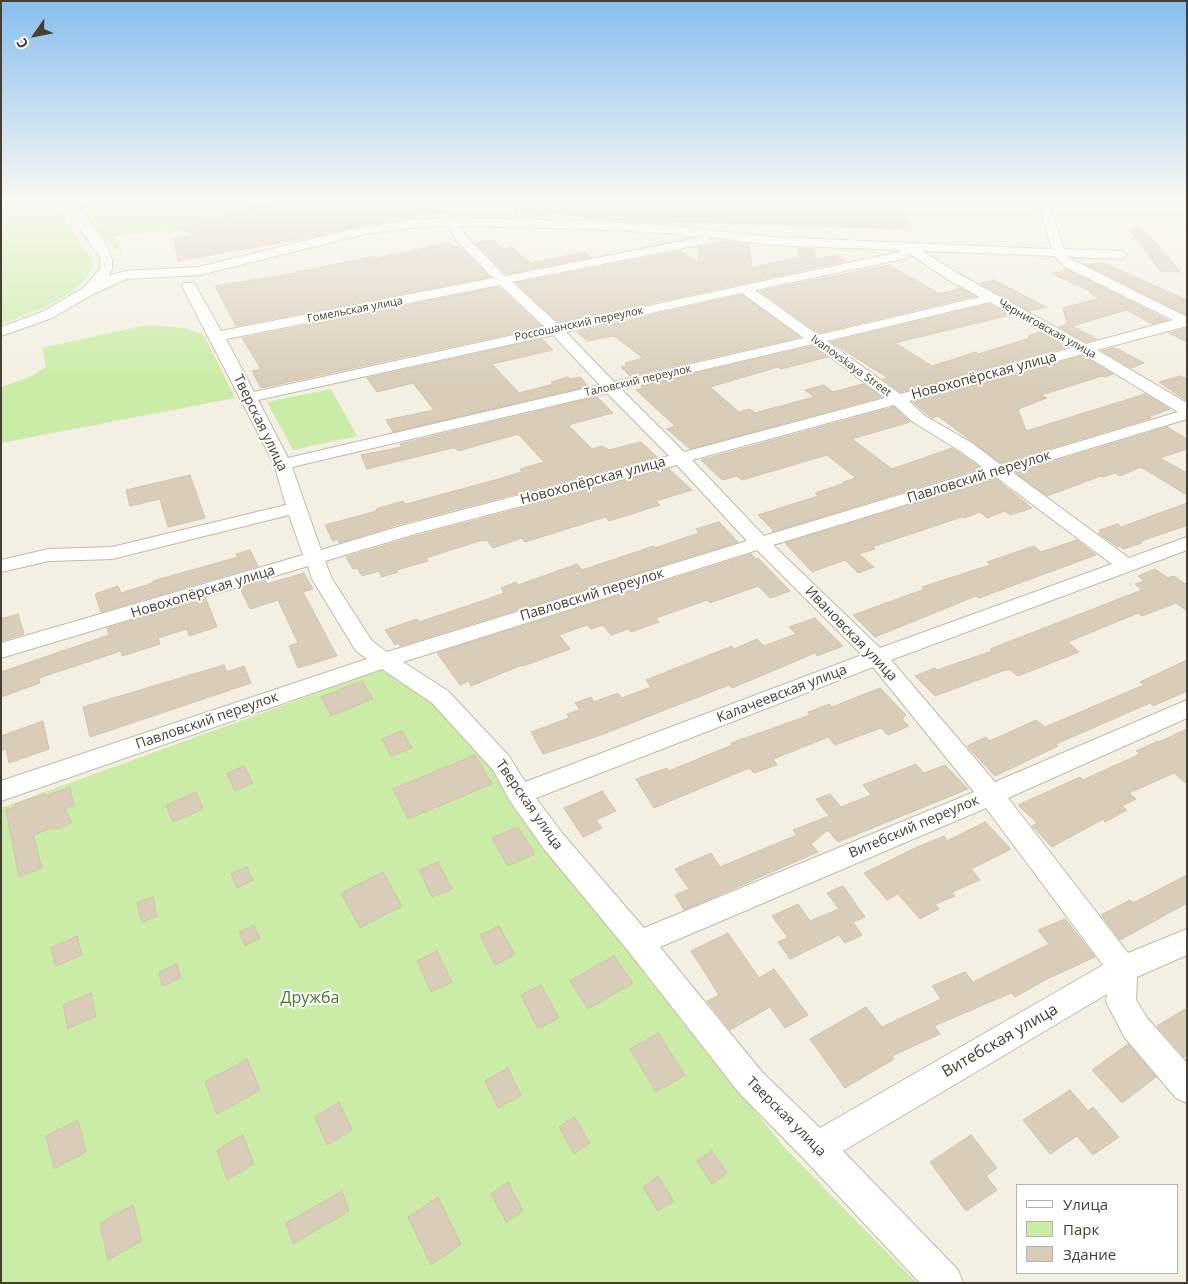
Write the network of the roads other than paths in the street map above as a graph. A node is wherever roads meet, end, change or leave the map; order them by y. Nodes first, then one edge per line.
1 (106, 260) edge
2 (118, 260) edge
3 (247, 260) edge
4 (482, 260) edge
5 (606, 260) edge
6 (880, 260) edge
7 (929, 260) edge
8 (1065, 260) edge
9 (159, 273) junction
10 (502, 280) junction
11 (189, 286) dead end
12 (746, 289) junction
13 (88, 292) junction
14 (992, 298) junction
15 (1186, 322) edge
16 (555, 329) junction
17 (217, 336) junction
18 (3, 337) edge
19 (814, 340) junction
20 (1085, 349) junction
21 (611, 388) junction
22 (248, 398) junction
23 (898, 400) junction
24 (1187, 410) edge
25 (1187, 414) edge
26 (679, 458) junction
27 (283, 464) junction
28 (1000, 472) junction
29 (296, 508) junction
30 (760, 542) junction
31 (1187, 543) edge
32 (316, 559) junction
33 (1126, 565) junction
34 (1, 566) edge
35 (1, 651) edge
36 (877, 657) junction
37 (386, 660) junction
38 (1187, 708) edge
39 (1, 791) edge
40 (519, 794) junction
41 (991, 795) junction
42 (1187, 942) edge
43 (639, 943) junction
44 (1123, 969) junction
45 (1187, 1087) edge
46 (817, 1148) junction
47 (945, 1283) edge

1 - 13 street
2 - 9 street
3 - 9 street
4 - 10 street, Ивановская улица
5 - 10 street, Гомельская улица
6 - 12 street, Россошанский переулок
7 - 14 street, Черниговская улица
8 - 15 street
9 - 13 street
10 - 16 street, Ивановская улица
10 - 17 street, Гомельская улица
11 - 17 street, Тверская улица
12 - 16 street, Россошанский переулок
12 - 19 street, Ivanovskaya Street
13 - 18 street
14 - 19 street, Таловский переулок
14 - 20 street, Черниговская улица
15 - 20 street, Новохопёрская улица
16 - 21 street, Ивановская улица
16 - 22 street, Россошанский переулок
17 - 22 street, Тверская улица
19 - 21 street, Таловский переулок
19 - 23 street, Ivanovskaya Street
20 - 23 street, Новохопёрская улица
20 - 24 street, Черниговская улица
21 - 26 street, Ивановская улица
21 - 27 street, Таловский переулок
22 - 27 street, Тверская улица
23 - 26 street, Новохопёрская улица
23 - 28 street, Ivanovskaya Street
25 - 28 street, Павловский переулок
26 - 30 street, Ивановская улица
26 - 32 street, Новохопёрская улица
27 - 29 street, Тверская улица
28 - 30 street, Павловский переулок
28 - 33 street, Ivanovskaya Street
29 - 32 street, Тверская улица
29 - 34 street
30 - 36 street, Ивановская улица
30 - 37 street, Павловский переулок
31 - 33 street, Калачеевская улица
32 - 35 street, Новохопёрская улица
32 - 37 street, Тверская улица
33 - 36 street, Калачеевская улица
36 - 40 street, Калачеевская улица
36 - 41 street, Ивановская улица
37 - 39 street, Павловский переулок
37 - 40 street, Тверская улица
38 - 41 street, Витебский переулок
40 - 43 street, Тверская улица
41 - 43 street, Витебский переулок
41 - 44 street, Ивановская улица
42 - 44 street, Витебская улица
43 - 46 street, Тверская улица
44 - 45 street
44 - 46 street, Витебская улица
46 - 47 street, Тверская улица

